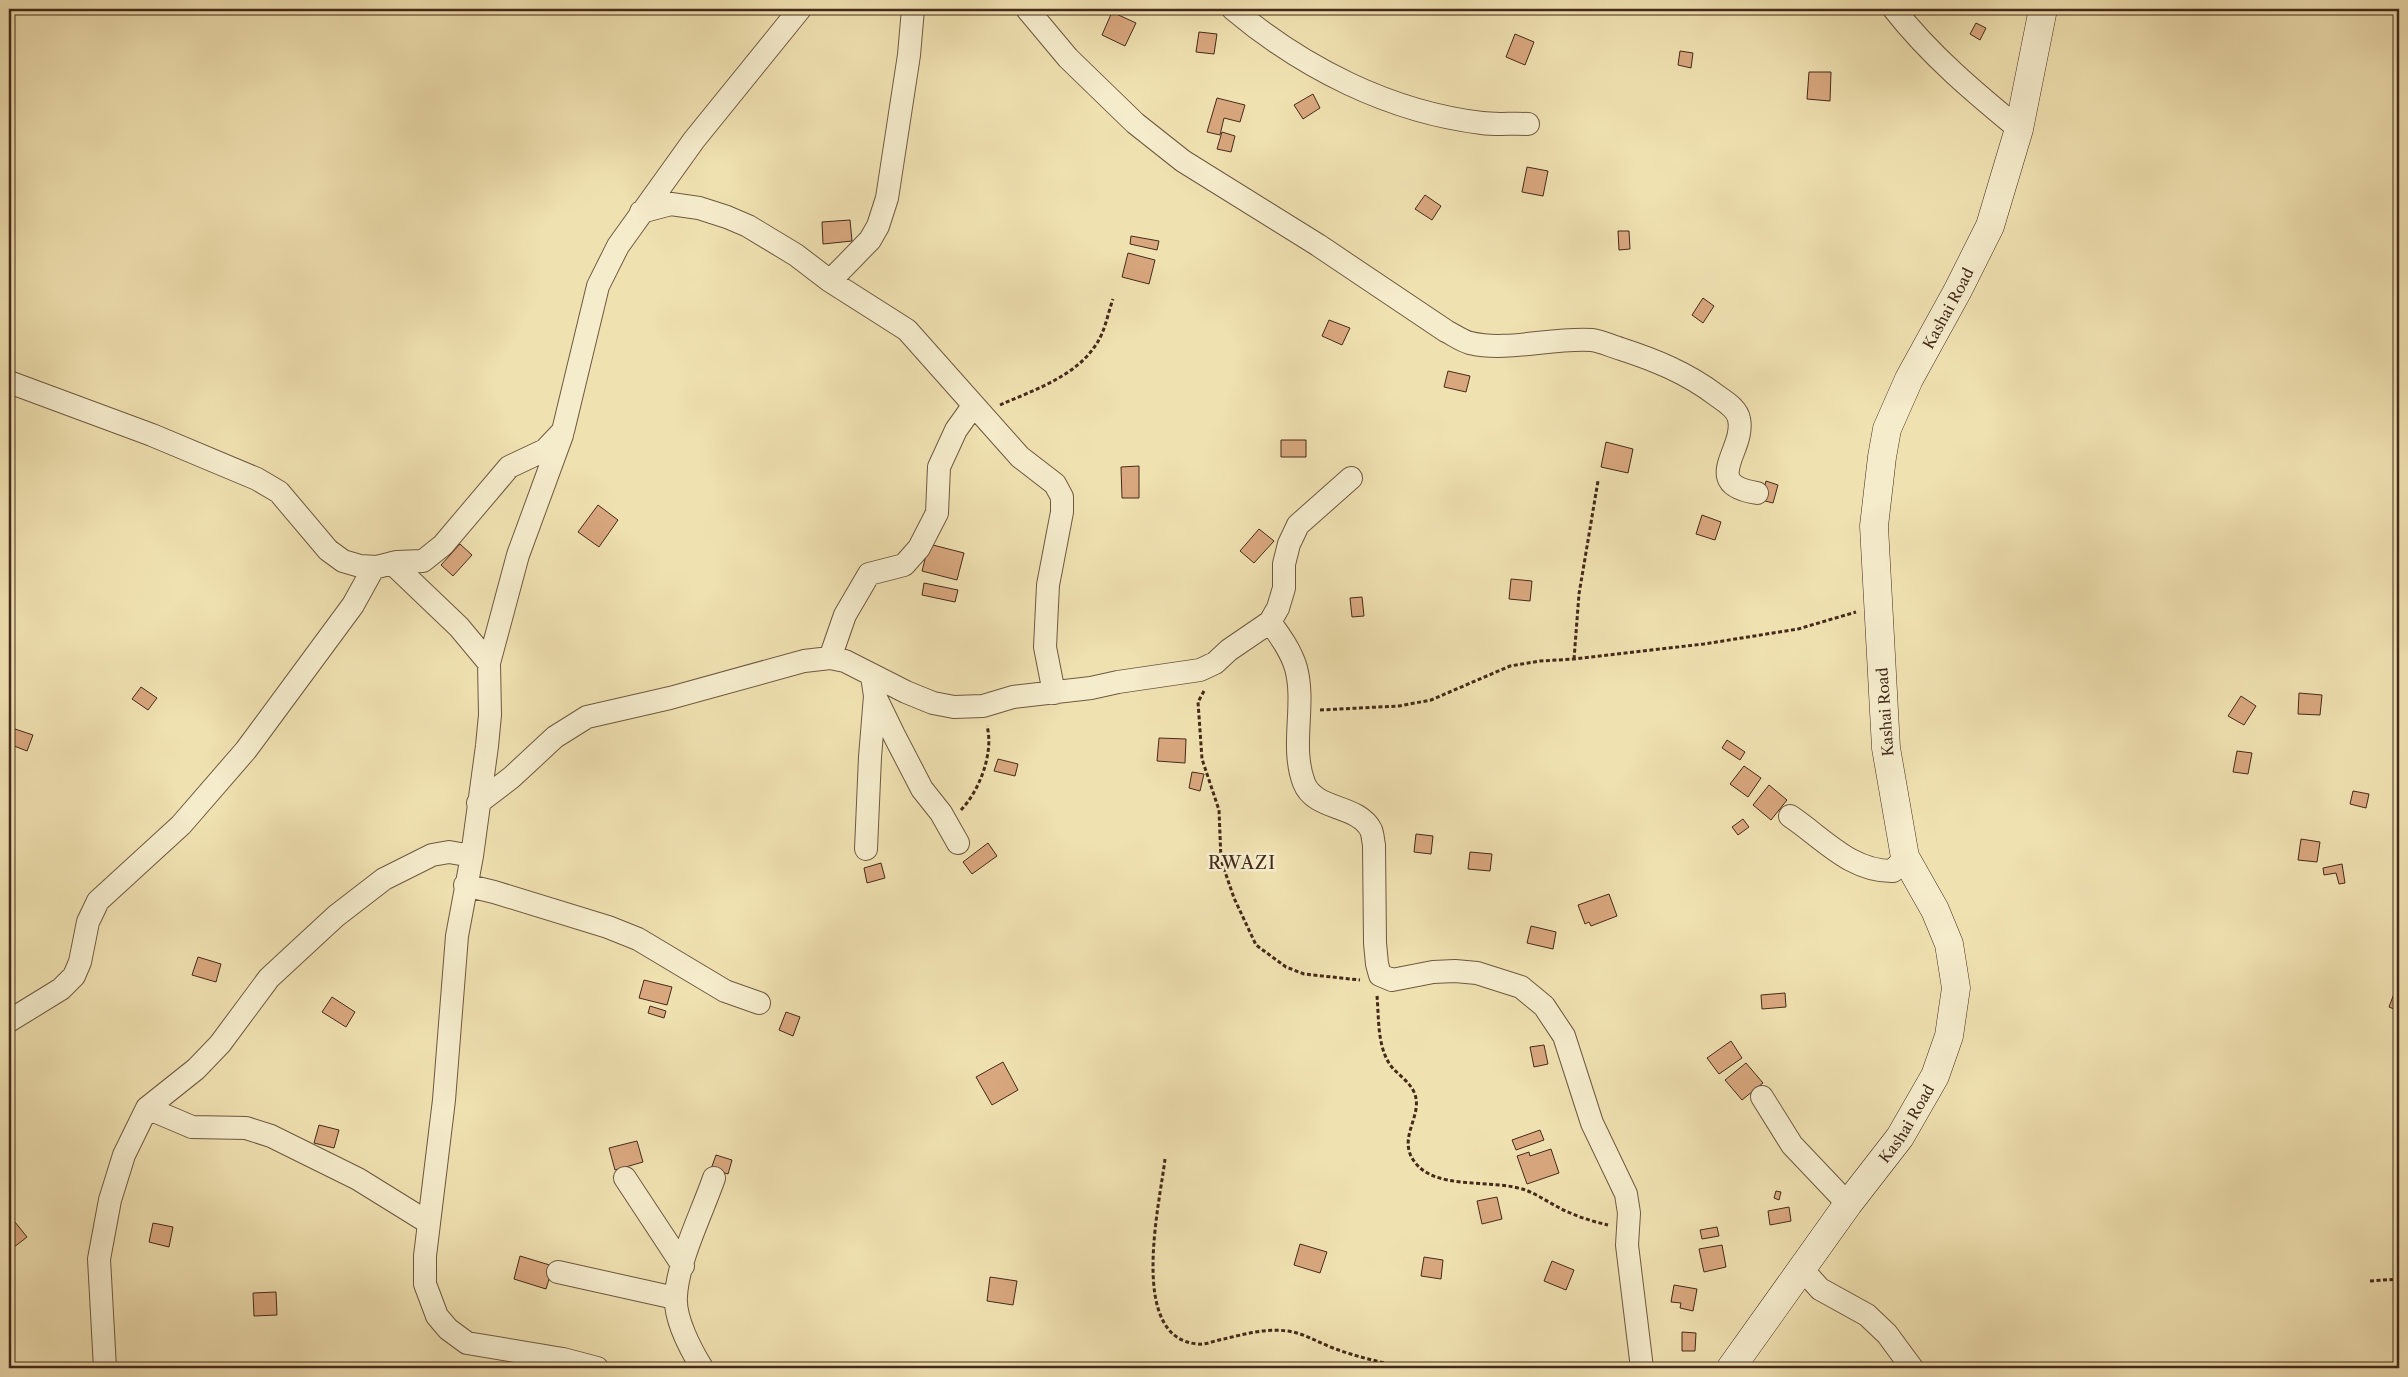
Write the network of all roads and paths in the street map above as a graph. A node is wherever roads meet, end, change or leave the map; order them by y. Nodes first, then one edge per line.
1 (800, 9) edge
2 (913, 9) edge
3 (1027, 9) edge
4 (1233, 9) edge
5 (1894, 9) edge
6 (2043, 9) edge
7 (1528, 124) dead end
8 (2019, 129) junction
9 (641, 212) junction
10 (830, 281) junction
11 (1113, 299) dead end
12 (9, 382) edge
13 (977, 410) junction
14 (563, 432) junction
15 (1351, 478) dead end
16 (1598, 481) dead end
17 (1757, 493) dead end
18 (383, 565) junction
19 (1878, 605) junction
20 (1270, 622) junction
21 (830, 658) junction
22 (1574, 659) junction
23 (489, 663) junction
24 (1215, 663) junction
25 (874, 686) junction
26 (1054, 693) junction
27 (983, 706) junction
28 (1299, 709) junction
29 (478, 803) junction
30 (1790, 816) dead end
31 (945, 823) junction
32 (958, 843) dead end
33 (866, 849) dead end
34 (472, 856) junction
35 (1905, 857) junction
36 (465, 885) junction
37 (1380, 979) junction
38 (759, 1002) dead end
39 (9, 1021) edge
40 (1762, 1097) dead end
41 (147, 1108) junction
42 (1165, 1159) dead end
43 (625, 1178) dead end
44 (714, 1178) dead end
45 (1848, 1204) junction
46 (429, 1223) junction
47 (1628, 1229) junction
48 (683, 1266) junction
49 (1803, 1270) junction
50 (558, 1272) dead end
51 (2399, 1278) edge
52 (2370, 1281) dead end
53 (675, 1298) junction
54 (105, 1368) edge
55 (597, 1368) edge
56 (702, 1368) edge
57 (1409, 1368) edge
58 (1642, 1368) edge
59 (1731, 1368) edge
60 (1912, 1368) edge

1 - 9 street
2 - 10 street
3 - 17 street
4 - 7 street
5 - 8 street
6 - 8 street, Kashai Road
8 - 19 street, Kashai Road
9 - 10 street
9 - 14 street
10 - 13 street
11 - 13 path
12 - 18 street
13 - 21 street
13 - 26 street
14 - 18 street
14 - 23 street
15 - 20 street
16 - 22 path
18 - 23 street
18 - 39 street
19 - 22 path
19 - 35 street, Kashai Road
20 - 24 street
20 - 28 street
21 - 25 street
21 - 29 street
22 - 28 path
23 - 29 street
24 - 26 street
24 - 37 path
25 - 27 street
25 - 31 street
25 - 33 street
26 - 27 street
27 - 31 path
28 - 37 street
29 - 34 street
30 - 35 street
31 - 32 street
34 - 36 street
34 - 41 street
35 - 45 street, Kashai Road
36 - 38 street
36 - 46 street
37 - 47 street
37 - 47 path
40 - 45 street
41 - 46 street
41 - 54 street
42 - 57 path
43 - 48 street
44 - 48 street
45 - 49 street, Kashai Road
46 - 55 street
47 - 58 street
48 - 53 street
49 - 59 street, Kashai Road
49 - 60 street
50 - 53 street
51 - 52 path
53 - 56 street

